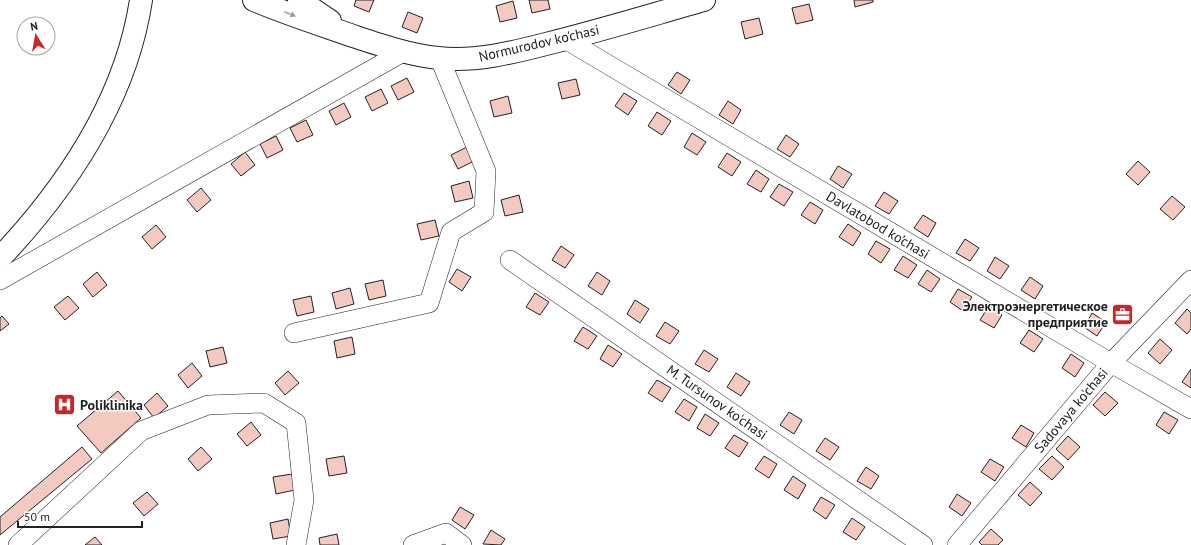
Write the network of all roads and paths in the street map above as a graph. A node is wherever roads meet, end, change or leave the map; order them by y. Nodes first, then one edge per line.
1 (141, 0) edge
2 (254, 0) edge
3 (299, 0) edge
4 (704, 0) edge
5 (349, 34) junction
6 (565, 39) junction
7 (403, 52) junction
8 (440, 59) junction
9 (0, 258) edge
10 (510, 260) dead end
11 (0, 280) edge
12 (1191, 280) edge
13 (294, 333) dead end
14 (1110, 364) junction
15 (1191, 409) edge
16 (18, 545) edge
17 (296, 545) edge
18 (412, 545) edge
19 (462, 545) edge
20 (924, 545) edge
21 (957, 545) edge

1 - 9 main road
2 -> 5 main road, Normurodov ko'chasi
3 - 5 main road, Normurodov ko'chasi
4 - 6 main road, Normurodov ko'chasi
5 - 7 main road, Normurodov ko'chasi
6 - 8 main road, Normurodov ko'chasi
6 - 14 street, Davlatobod ko’chasi
7 - 8 main road, Normurodov ko'chasi
7 - 11 street
8 - 13 street
10 - 20 street, M. Tursunov ko'chasi
12 - 14 street, Sadovaya ko'chasi
14 - 15 street, Davlatobod ko’chasi
14 - 21 street, Sadovaya ko'chasi
16 - 17 street
18 - 19 street

